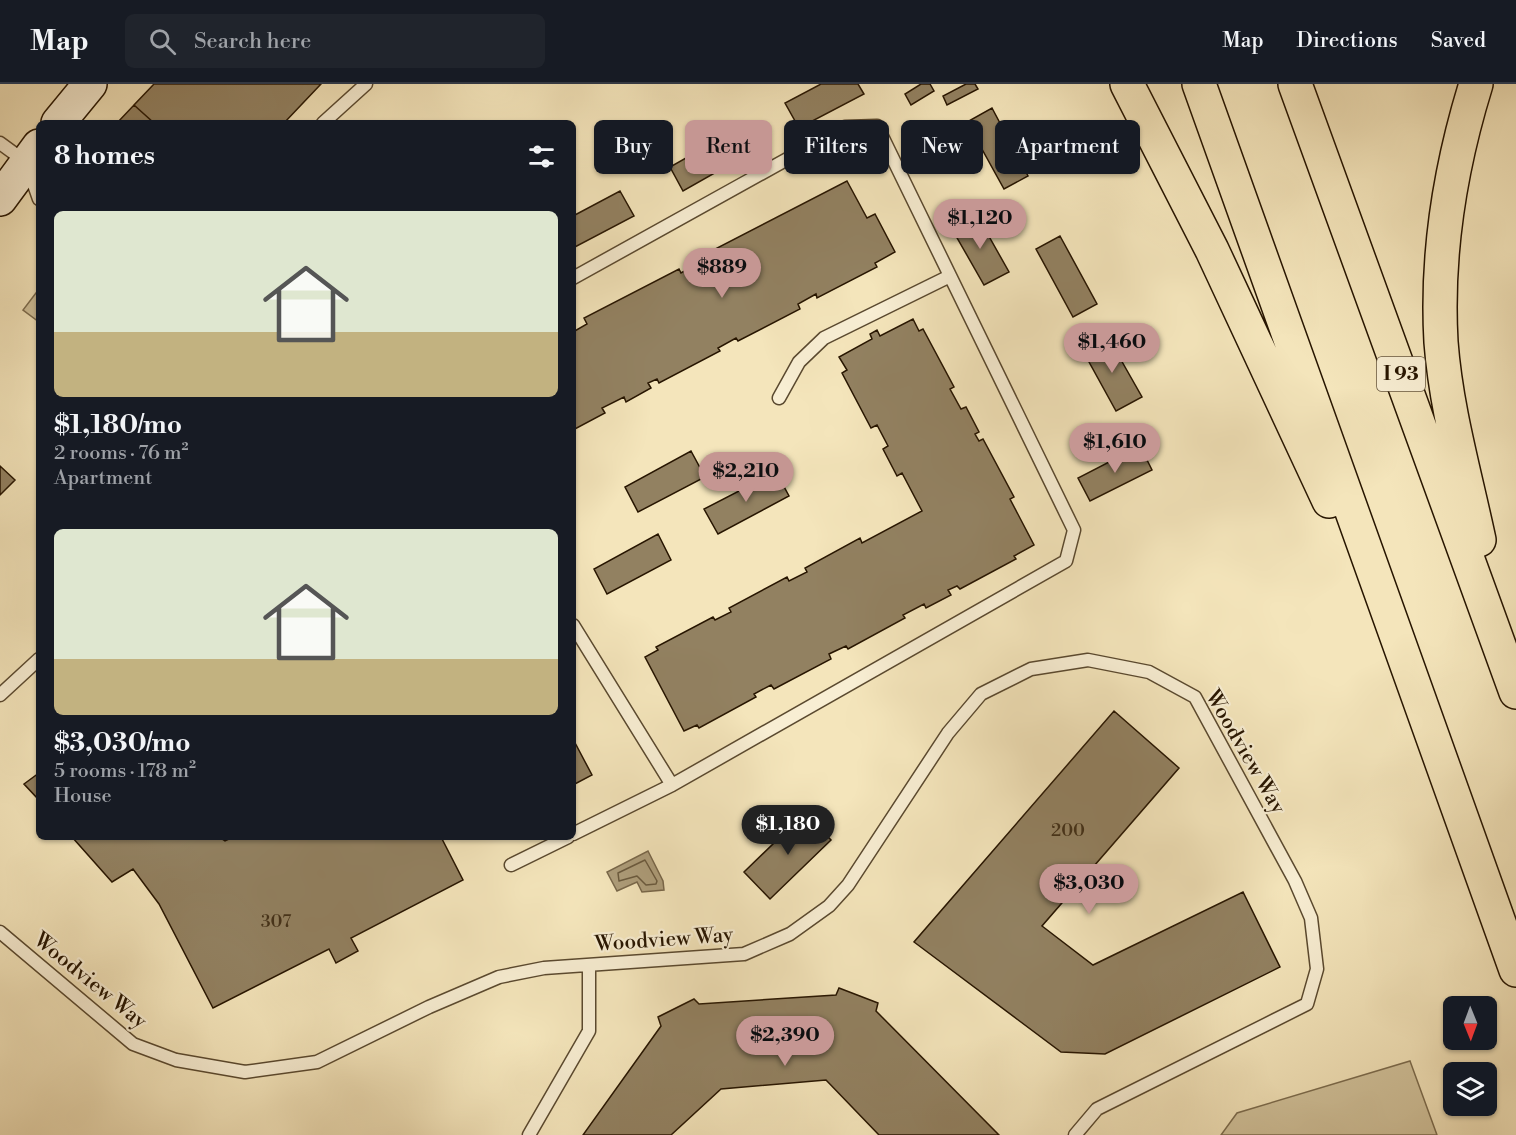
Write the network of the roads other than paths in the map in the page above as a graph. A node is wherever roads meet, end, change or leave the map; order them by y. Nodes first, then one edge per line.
1 (90, 84) edge
2 (366, 84) edge
3 (1127, 84) edge
4 (1199, 84) edge
5 (1295, 84) edge
6 (1476, 84) edge
7 (60, 120) edge
8 (326, 120) edge
9 (0, 143) edge
10 (35, 157) edge
11 (0, 199) edge
12 (576, 276) edge
13 (950, 276) junction
14 (779, 398) dead end
15 (1393, 623) junction
16 (576, 630) edge
17 (36, 662) edge
18 (1511, 678) edge
19 (0, 695) edge
20 (672, 784) junction
21 (576, 832) edge
22 (562, 840) edge
23 (511, 866) dead end
24 (0, 932) edge
25 (589, 966) junction
26 (1516, 970) edge
27 (529, 1135) edge
28 (1075, 1135) edge

1 - 7 main road
2 - 8 lane
3 - 15 highway
4 - 15 highway
5 - 18 highway, I 93
6 - 18 highway
9 - 10 lane
10 - 11 main road
12 - 13 lane
13 - 14 lane
13 - 20 lane
15 - 26 highway
16 - 20 lane
17 - 19 lane
20 - 21 lane
22 - 23 lane
24 - 25 lane, Woodview Way
25 - 27 lane
25 - 28 lane, Woodview Way

